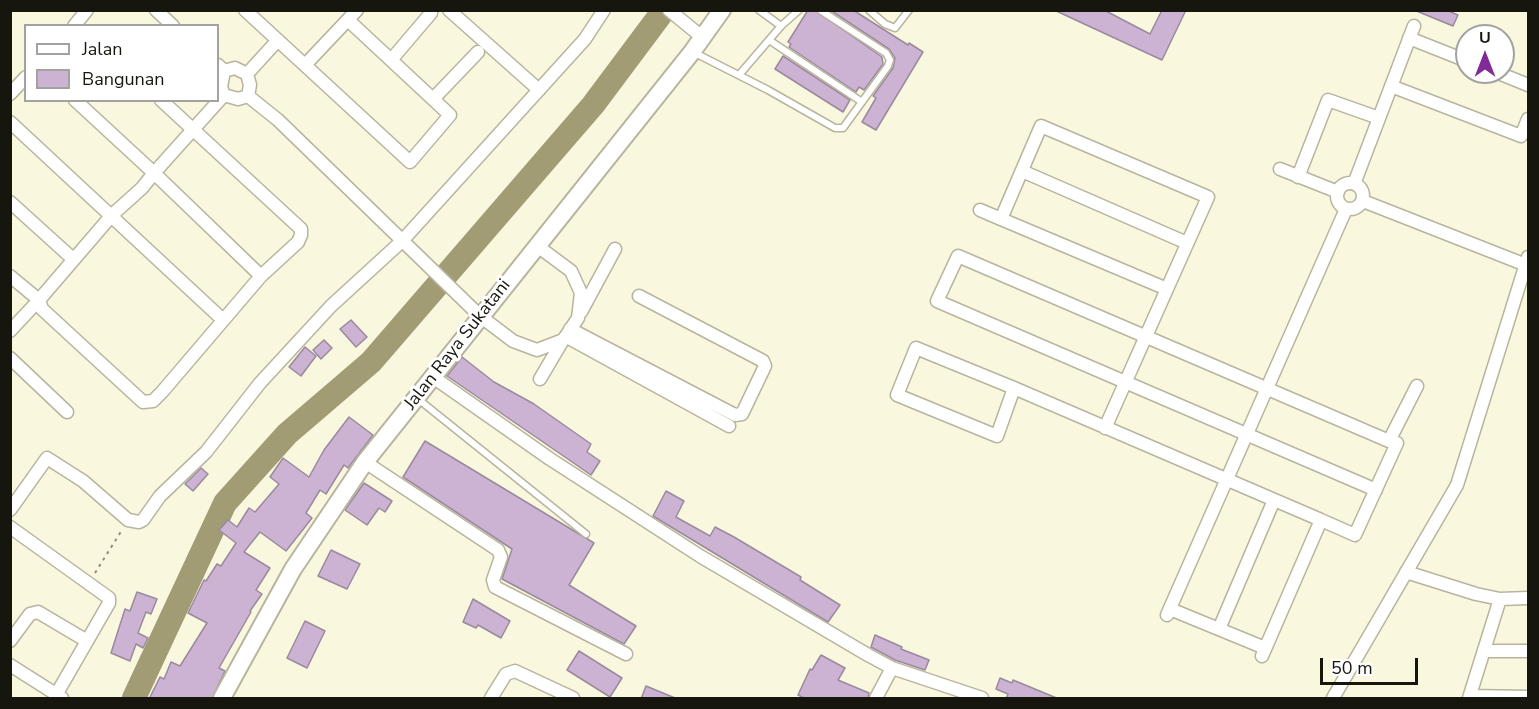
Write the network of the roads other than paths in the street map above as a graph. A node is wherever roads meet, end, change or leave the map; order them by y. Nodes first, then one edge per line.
1 (87, 10) edge
2 (156, 10) edge
3 (245, 10) edge
4 (449, 10) edge
5 (604, 10) edge
6 (669, 10) edge
7 (722, 10) edge
8 (759, 10) edge
9 (820, 10) edge
10 (869, 10) edge
11 (909, 10) edge
12 (797, 12) edge
13 (431, 14) dead end
14 (353, 15) edge
15 (76, 24) edge
16 (171, 24) edge
17 (781, 26) junction
18 (702, 37) junction
19 (278, 40) junction
20 (769, 40) junction
21 (478, 52) dead end
22 (692, 52) junction
23 (1455, 55) edge
24 (391, 60) junction
25 (305, 65) junction
26 (221, 68) edge
27 (248, 74) junction
28 (739, 75) junction
29 (24, 79) edge
30 (1391, 86) junction
31 (539, 90) junction
32 (10, 94) edge
33 (224, 95) junction
34 (248, 96) junction
35 (433, 99) junction
36 (219, 101) edge
37 (77, 102) edge
38 (163, 102) edge
39 (218, 102) edge
40 (862, 102) junction
41 (1379, 118) junction
42 (1528, 119) edge
43 (10, 122) edge
44 (194, 129) junction
45 (1280, 169) dead end
46 (1022, 171) junction
47 (154, 173) junction
48 (1298, 177) junction
49 (1354, 184) junction
50 (1338, 192) junction
51 (1363, 201) junction
52 (10, 202) edge
53 (1346, 209) junction
54 (980, 210) dead end
55 (112, 215) junction
56 (1001, 219) junction
57 (402, 241) junction
58 (1187, 243) junction
59 (536, 245) junction
60 (615, 249) dead end
61 (73, 259) junction
62 (1527, 261) edge
63 (10, 276) edge
64 (261, 276) junction
65 (1167, 289) junction
66 (639, 297) dead end
67 (39, 300) junction
68 (480, 316) junction
69 (578, 318) junction
70 (222, 319) junction
71 (10, 331) edge
72 (566, 335) junction
73 (1146, 336) junction
74 (10, 358) edge
75 (433, 377) junction
76 (540, 378) dead end
77 (1127, 383) junction
78 (1418, 386) dead end
79 (1014, 388) junction
80 (1267, 388) junction
81 (415, 398) junction
82 (67, 412) dead end
83 (729, 426) dead end
84 (1106, 428) junction
85 (1246, 434) junction
86 (1389, 441) junction
87 (365, 462) junction
88 (1226, 480) junction
89 (1376, 490) junction
90 (1274, 500) junction
91 (10, 510) edge
92 (1321, 520) junction
93 (10, 527) edge
94 (586, 534) dead end
95 (1406, 572) junction
96 (1500, 598) junction
97 (1528, 598) edge
98 (1219, 629) junction
99 (10, 641) edge
100 (87, 641) junction
101 (1484, 651) junction
102 (1528, 651) edge
103 (626, 654) dead end
104 (10, 665) edge
105 (892, 668) junction
106 (59, 697) edge
107 (1470, 697) edge
108 (1528, 697) edge
109 (222, 699) edge
110 (490, 699) edge
111 (573, 699) edge
112 (876, 699) edge
113 (982, 699) edge
114 (1333, 699) edge

1 - 15 street
2 - 16 street
3 - 19 street
4 - 31 street
5 - 31 street
6 - 18 street
7 - 18 main road, Jalan Raya Sukatani
8 - 17 lane
9 - 40 lane
10 - 11 lane
12 - 17 lane
13 - 24 street
14 - 24 street
14 - 25 street
17 - 20 lane
18 - 22 main road, Jalan Raya Sukatani
19 - 25 street
19 - 27 street
20 - 28 lane
20 - 40 lane
21 - 35 street
22 - 28 lane
22 - 59 main road, Jalan Raya Sukatani
23 - 30 street
24 - 35 street
25 - 35 street
26 - 27 street
26 - 33 street
27 - 34 street
28 - 40 lane
29 - 32 street
30 - 41 street
30 - 42 street
31 - 57 street
33 - 34 street
33 - 36 street
34 - 57 street
37 - 47 street
38 - 44 street
39 - 44 street
41 - 48 street
41 - 49 street
43 - 55 street
44 - 47 street
44 - 64 street
45 - 48 street
46 - 56 street
46 - 58 street
46 - 58 street
47 - 55 street
47 - 64 street
48 - 50 street
49 - 50 street
49 - 51 street
50 - 53 street
51 - 53 street
51 - 62 street
52 - 61 street
53 - 80 street
54 - 56 street
55 - 61 street
55 - 70 street
56 - 65 street
57 - 68 street
57 - 91 street
58 - 65 street
59 - 68 main road, Jalan Raya Sukatani
59 - 69 street
60 - 69 street
61 - 67 street
62 - 95 street
63 - 67 street
64 - 70 street
65 - 73 street
66 - 72 street
67 - 70 street
67 - 71 street
68 - 72 street
68 - 75 main road, Jalan Raya Sukatani
69 - 72 street
72 - 76 street
72 - 83 street
73 - 77 street
73 - 77 street
73 - 80 street
74 - 82 street
75 - 81 main road, Jalan Raya Sukatani
75 - 105 street
77 - 84 street
77 - 85 street
78 - 86 street
79 - 79 street
79 - 84 street
80 - 85 street
80 - 86 street
81 - 87 main road, Jalan Raya Sukatani
81 - 94 lane
84 - 88 street
85 - 88 street
85 - 89 street
86 - 89 street
87 - 103 street
87 - 109 main road, Jalan Raya Sukatani
88 - 90 street
88 - 98 street
89 - 92 street
90 - 92 street
90 - 98 street
92 - 98 street
93 - 100 street
95 - 96 street
95 - 114 street
96 - 97 street
96 - 101 street
99 - 100 street
100 - 106 street
101 - 102 street
101 - 107 street
104 - 106 street
105 - 112 street
105 - 113 street
107 - 108 street
110 - 111 street

